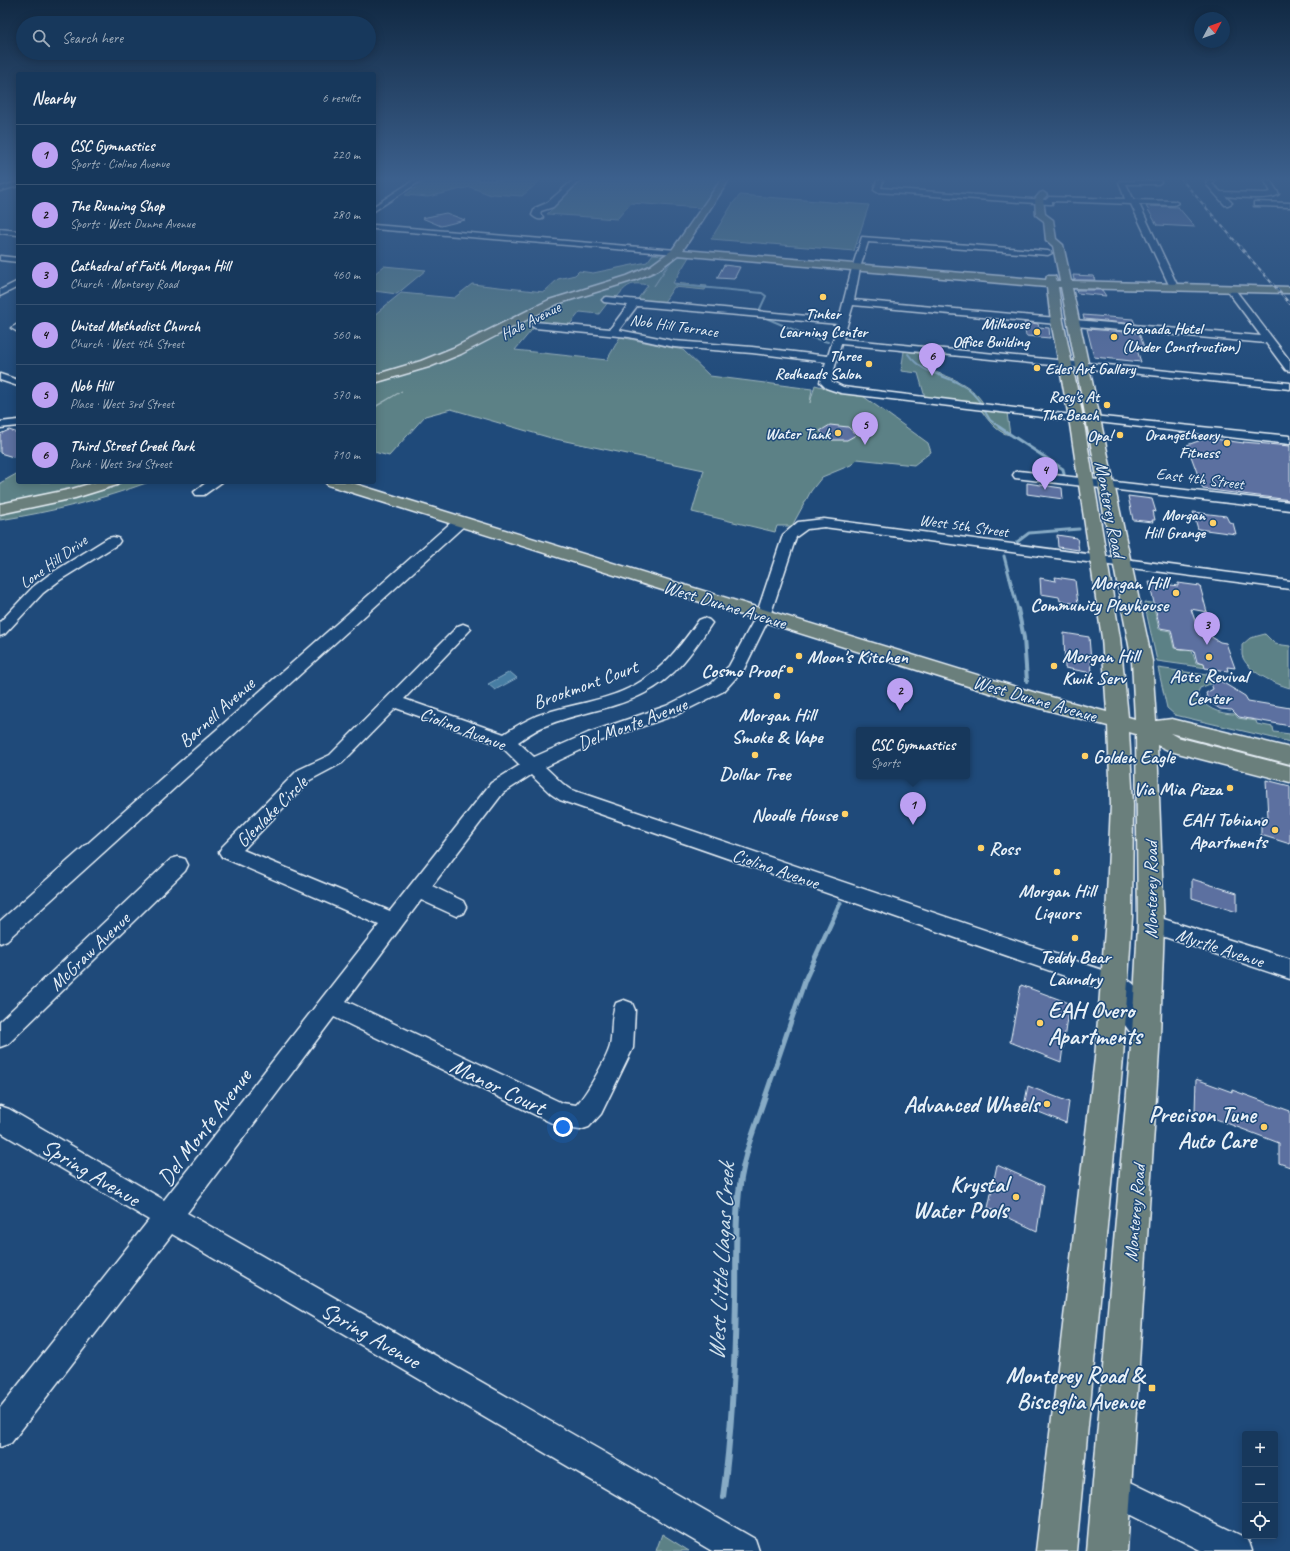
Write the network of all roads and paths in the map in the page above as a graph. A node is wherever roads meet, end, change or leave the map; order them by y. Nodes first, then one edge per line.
1 (676, 252) joint
2 (680, 252) edge
3 (861, 252) edge
4 (1040, 252) edge
5 (1059, 252) edge
6 (1158, 252) edge
7 (1048, 253) joint
8 (0, 258) edge
9 (16, 260) edge
10 (856, 268) junction
11 (1052, 284) junction
12 (16, 285) edge
13 (1066, 285) junction
14 (1174, 288) junction
15 (1230, 289) junction
16 (1290, 290) edge
17 (0, 293) edge
18 (607, 300) dead end
19 (635, 302) junction
20 (849, 302) junction
21 (1057, 321) junction
22 (843, 322) junction
23 (1075, 323) junction
24 (535, 325) dead end
25 (612, 332) junction
26 (1268, 340) junction
27 (837, 341) junction
28 (832, 360) junction
29 (1066, 364) junction
30 (1083, 366) junction
31 (1290, 368) edge
32 (0, 377) edge
33 (376, 378) edge
34 (16, 382) edge
35 (376, 382) edge
36 (1290, 386) edge
37 (1076, 418) junction
38 (1093, 419) junction
39 (16, 423) edge
40 (0, 426) edge
41 (1290, 440) edge
42 (1019, 475) dead end
43 (1086, 483) junction
44 (89, 484) edge
45 (105, 484) edge
46 (213, 484) edge
47 (339, 484) edge
48 (1106, 485) junction
49 (200, 492) dead end
50 (0, 504) edge
51 (1290, 506) edge
52 (0, 509) edge
53 (460, 522) junction
54 (803, 526) joint
55 (113, 540) dead end
56 (1099, 560) junction
57 (1121, 563) junction
58 (1290, 585) edge
59 (763, 616) junction
60 (704, 623) dead end
61 (1, 629) edge
62 (463, 629) dead end
63 (393, 701) junction
64 (1118, 722) junction
65 (1146, 729) junction
66 (506, 741) junction
67 (1290, 756) edge
68 (533, 765) junction
69 (1290, 774) edge
70 (178, 865) dead end
71 (418, 889) junction
72 (456, 907) dead end
73 (394, 922) junction
74 (1151, 924) junction
75 (0, 934) edge
76 (1290, 969) edge
77 (1115, 984) junction
78 (331, 1005) junction
79 (624, 1010) dead end
80 (1146, 1035) junction
81 (0, 1036) edge
82 (0, 1118) edge
83 (168, 1218) junction
84 (0, 1432) edge
85 (1112, 1489) junction
86 (743, 1551) edge
87 (1056, 1551) edge
88 (1107, 1551) edge
89 (1236, 1551) edge

1 - 33 main road, Hale Avenue
1 - 35 main road, Hale Avenue
2 - 10 main road
3 - 10 street
4 - 7 street
5 - 13 main road, Monterey Road
6 - 14 street
7 - 11 main road, Monterey Road
8 - 9 street
10 - 11 main road
10 - 20 street
11 - 13 main road
11 - 21 main road, Monterey Road
12 - 17 street
13 - 14 main road
13 - 23 main road, Monterey Road
14 - 15 main road
15 - 16 main road
15 - 26 street
18 - 19 street
19 - 22 street
19 - 25 street
20 - 21 street
20 - 22 street
21 - 29 main road, Monterey Road
22 - 27 street
23 - 26 street
23 - 30 main road, Monterey Road
24 - 25 street, Nob Hill Terrace
25 - 28 street, Nob Hill Terrace
26 - 31 street
27 - 28 street
27 - 29 street
28 - 37 street
29 - 30 street
29 - 37 main road, Monterey Road
30 - 36 street
30 - 38 main road, Monterey Road
32 - 34 street
37 - 43 main road, Monterey Road
38 - 41 street
38 - 48 main road, Monterey Road
39 - 40 street
42 - 43 street, East 4th Street
43 - 48 street, East 4th Street
43 - 56 main road, Monterey Road
44 - 50 main road
45 - 52 main road
46 - 49 street
47 - 53 main road, West Dunne Avenue
48 - 51 street, East 4th Street
48 - 57 main road, Monterey Road
53 - 59 main road, West Dunne Avenue
53 - 75 street, Barnell Avenue
54 - 56 street, West 5th Street
54 - 59 street, Del Monte Avenue
55 - 61 street, Lone Hill Drive
56 - 57 street, West 5th Street
56 - 64 main road, Monterey Road
57 - 58 street, West 5th Street
57 - 65 main road, Monterey Road
59 - 64 main road, West Dunne Avenue
59 - 68 street, Del Monte Avenue
60 - 66 street, Brookmont Court
62 - 63 street
63 - 66 street, Ciolino Avenue
63 - 73 street, Glenlake Circle
64 - 65 main road, West Dunne Avenue
64 - 77 main road, Monterey Road
65 - 67 main road
65 - 69 main road
65 - 74 main road, Monterey Road
66 - 68 street, Ciolino Avenue
68 - 71 street, Del Monte Avenue
68 - 77 street, Ciolino Avenue
70 - 81 street, McGraw Avenue
71 - 72 street
71 - 73 street, Del Monte Avenue
73 - 78 street, Del Monte Avenue
74 - 76 street, Myrtle Avenue
74 - 80 main road, Monterey Road
77 - 80 street, Ciolino Avenue
77 - 87 main road, Monterey Road
78 - 79 street, Manor Court
78 - 83 street, Del Monte Avenue
80 - 85 main road, Monterey Road
82 - 83 street, Spring Avenue
83 - 84 street, Del Monte Avenue
83 - 86 street, Spring Avenue
85 - 88 main road, Monterey Road
85 - 89 street

